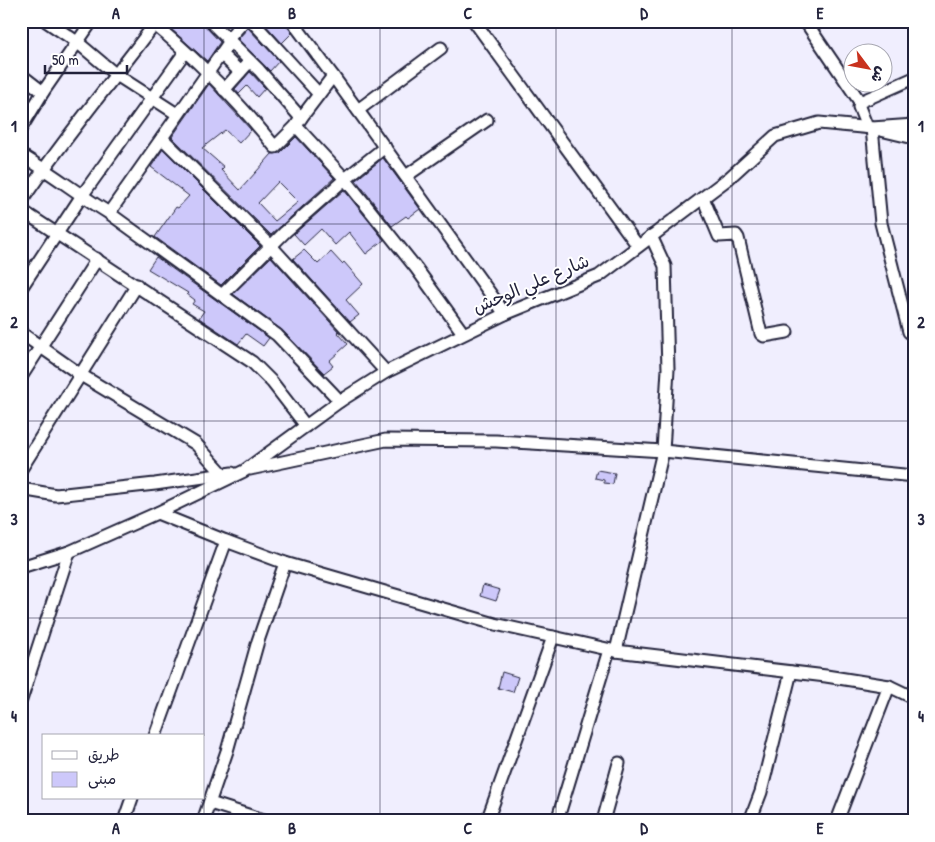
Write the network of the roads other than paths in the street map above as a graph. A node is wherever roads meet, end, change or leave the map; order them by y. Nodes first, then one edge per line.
1 (46, 21) edge
2 (92, 21) edge
3 (210, 21) edge
4 (244, 21) edge
5 (252, 21) edge
6 (292, 21) edge
7 (474, 21) edge
8 (805, 21) edge
9 (153, 22) edge
10 (228, 39) junction
11 (77, 42) junction
12 (441, 48) dead end
13 (185, 52) junction
14 (221, 54) junction
15 (250, 61) junction
16 (240, 72) junction
17 (208, 73) junction
18 (116, 74) junction
19 (21, 75) edge
20 (333, 76) junction
21 (914, 78) edge
22 (224, 90) junction
23 (43, 92) junction
24 (318, 94) junction
25 (152, 97) junction
26 (860, 102) junction
27 (358, 110) junction
28 (178, 114) junction
29 (487, 120) dead end
30 (298, 122) junction
31 (914, 125) edge
32 (870, 127) junction
33 (21, 128) edge
34 (162, 138) junction
35 (914, 138) edge
36 (385, 147) junction
37 (21, 155) edge
38 (43, 168) junction
39 (406, 176) junction
40 (345, 179) junction
41 (81, 197) junction
42 (703, 198) junction
43 (21, 202) edge
44 (21, 210) edge
45 (109, 213) junction
46 (56, 234) junction
47 (651, 236) junction
48 (271, 246) junction
49 (638, 246) junction
50 (97, 259) junction
51 (137, 286) junction
52 (21, 288) edge
53 (222, 295) junction
54 (505, 314) junction
55 (787, 332) dead end
56 (909, 332) dead end
57 (21, 333) edge
58 (463, 333) junction
59 (42, 347) junction
60 (386, 372) junction
61 (81, 375) junction
62 (21, 378) edge
63 (340, 401) junction
64 (306, 426) junction
65 (663, 451) junction
66 (21, 469) edge
67 (244, 471) junction
68 (223, 474) junction
69 (914, 476) edge
70 (21, 489) edge
71 (157, 513) junction
72 (226, 541) junction
73 (69, 552) junction
74 (285, 563) junction
75 (21, 567) edge
76 (553, 637) junction
77 (612, 651) junction
78 (790, 672) junction
79 (889, 686) junction
80 (914, 698) edge
81 (21, 700) edge
82 (156, 734) edge
83 (619, 762) dead end
84 (131, 800) edge
85 (210, 803) junction
86 (124, 821) edge
87 (203, 821) edge
88 (267, 821) edge
89 (487, 821) edge
90 (557, 821) edge
91 (603, 821) edge
92 (750, 821) edge
93 (838, 821) edge

1 - 11 street
2 - 11 street
3 - 10 street
4 - 10 street
5 - 24 street
6 - 20 street
7 - 49 street
8 - 26 street
9 - 13 street
9 - 18 street
10 - 14 street
10 - 15 street
11 - 18 street
11 - 23 street
12 - 27 street
13 - 17 street
13 - 25 street
14 - 16 street
14 - 17 street
15 - 16 street
15 - 30 street
16 - 22 street
17 - 22 street
17 - 28 street
18 - 25 street
18 - 38 street
19 - 23 street
20 - 24 street
20 - 27 street
21 - 26 street
22 - 30 street
23 - 33 street
24 - 30 street
25 - 28 street
25 - 41 street
26 - 32 street
27 - 36 street
28 - 34 street
29 - 39 street
30 - 40 street
31 - 32 street, شارع علي الوحش
32 - 35 street
32 - 42 street, شارع علي الوحش
32 - 56 street
34 - 45 street
34 - 48 street
36 - 39 street
36 - 40 street
37 - 38 street
38 - 41 street
38 - 43 street
39 - 54 street
40 - 48 street
40 - 58 street
41 - 45 street
41 - 46 street
42 - 47 street, شارع علي الوحش
42 - 55 street
44 - 46 street
45 - 53 street
46 - 50 street
46 - 52 street
47 - 49 street, شارع علي الوحش
47 - 65 street
48 - 53 street
48 - 60 street
49 - 54 street, شارع علي الوحش
50 - 51 street
50 - 59 street
51 - 61 street
51 - 64 street
53 - 63 street
54 - 58 street, شارع علي الوحش
57 - 59 street
58 - 60 street, شارع علي الوحش
59 - 61 street
59 - 62 street
60 - 63 street, شارع علي الوحش
61 - 66 street
61 - 68 street
63 - 64 street, شارع علي الوحش
64 - 67 street, شارع علي الوحش
65 - 67 street
65 - 69 street
65 - 77 street
67 - 68 street
67 - 71 street
68 - 70 street
71 - 72 street
71 - 73 street
72 - 74 street
72 - 82 street
73 - 75 street
73 - 81 street
74 - 76 street
74 - 85 street
76 - 77 street
76 - 89 street
77 - 78 street
77 - 90 street
78 - 79 street
78 - 92 street
79 - 80 street
79 - 93 street
83 - 91 street
84 - 86 street
85 - 87 street
85 - 88 street

